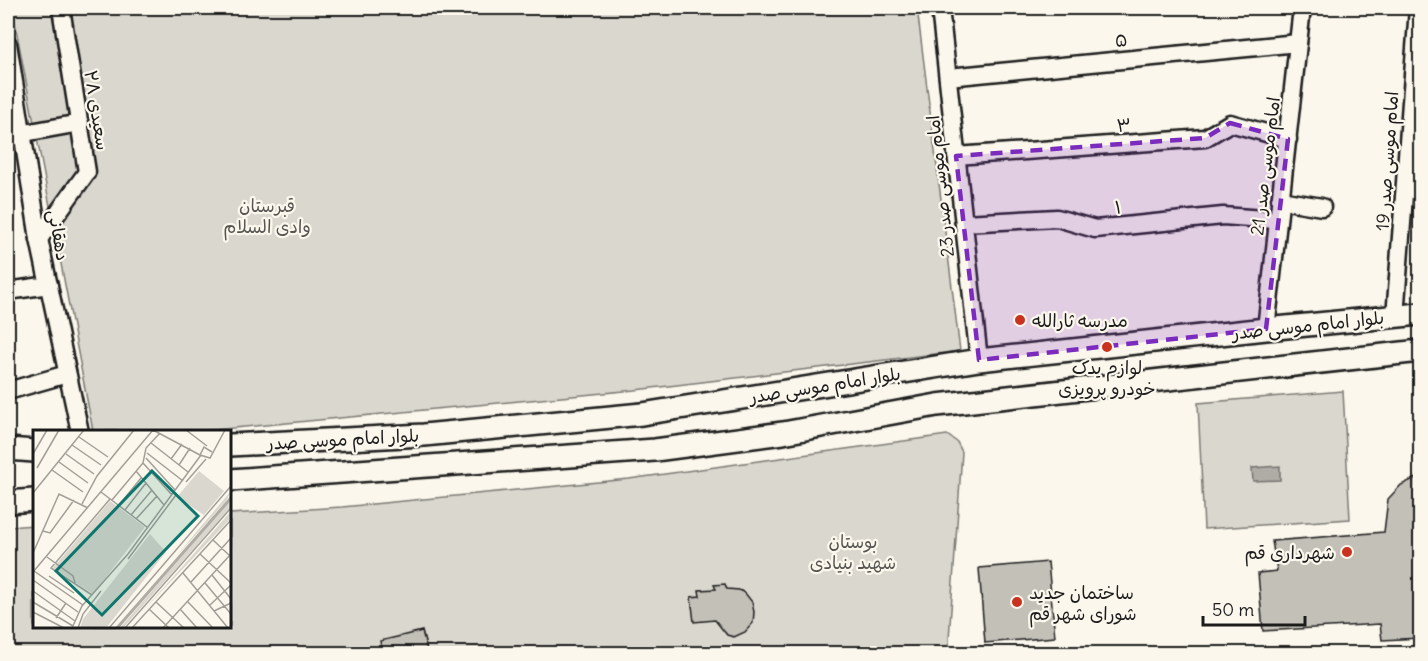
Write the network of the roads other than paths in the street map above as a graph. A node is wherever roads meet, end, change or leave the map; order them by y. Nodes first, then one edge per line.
1 (61, 8) edge
2 (940, 8) edge
3 (1302, 8) edge
4 (1419, 10) edge
5 (1298, 43) junction
6 (8, 44) edge
7 (948, 77) junction
8 (80, 123) junction
9 (15, 134) edge
10 (1288, 140) junction
11 (956, 156) junction
12 (1280, 200) junction
13 (1322, 207) dead end
14 (1277, 220) junction
15 (963, 223) junction
16 (39, 239) junction
17 (49, 285) junction
18 (8, 291) edge
19 (1420, 314) edge
20 (1395, 316) junction
21 (1266, 329) junction
22 (1420, 351) edge
23 (979, 360) junction
24 (67, 374) junction
25 (8, 391) edge
26 (80, 430) edge
27 (231, 446) edge
28 (9, 449) edge
29 (33, 451) edge
30 (231, 480) edge
31 (33, 500) edge
32 (9, 502) edge

1 - 8 street, سعیدی ۲۸
2 - 7 street, امام موسی صدر 23
3 - 5 street, امام موسی صدر 21
4 - 20 street, امام موسی صدر 19
5 - 7 street, ۵
5 - 10 street, امام موسی صدر 21
6 - 9 street, دهقانی
7 - 11 street, امام موسی صدر 23
8 - 9 street
8 - 16 street, سعیدی ۲۸
9 - 16 street, دهقانی
10 - 11 street, ۳
10 - 12 street, امام موسی صدر 21
11 - 15 street, امام موسی صدر 23
12 - 13 street
12 - 14 street, امام موسی صدر 21
14 - 15 street, ۱
14 - 21 street, امام موسی صدر 21
15 - 23 street, امام موسی صدر 23
16 - 17 street, دهقانی
17 - 18 street
17 - 24 street, دهقانی
19 - 20 main road, بلوار امام موسی صدر
20 - 21 main road, بلوار امام موسی صدر
21 - 23 main road, بلوار امام موسی صدر
22 - 30 main road, بلوار امام موسی صدر
23 - 27 main road, بلوار امام موسی صدر
24 - 25 street
24 - 26 street, دهقانی
28 - 29 main road
31 - 32 main road

